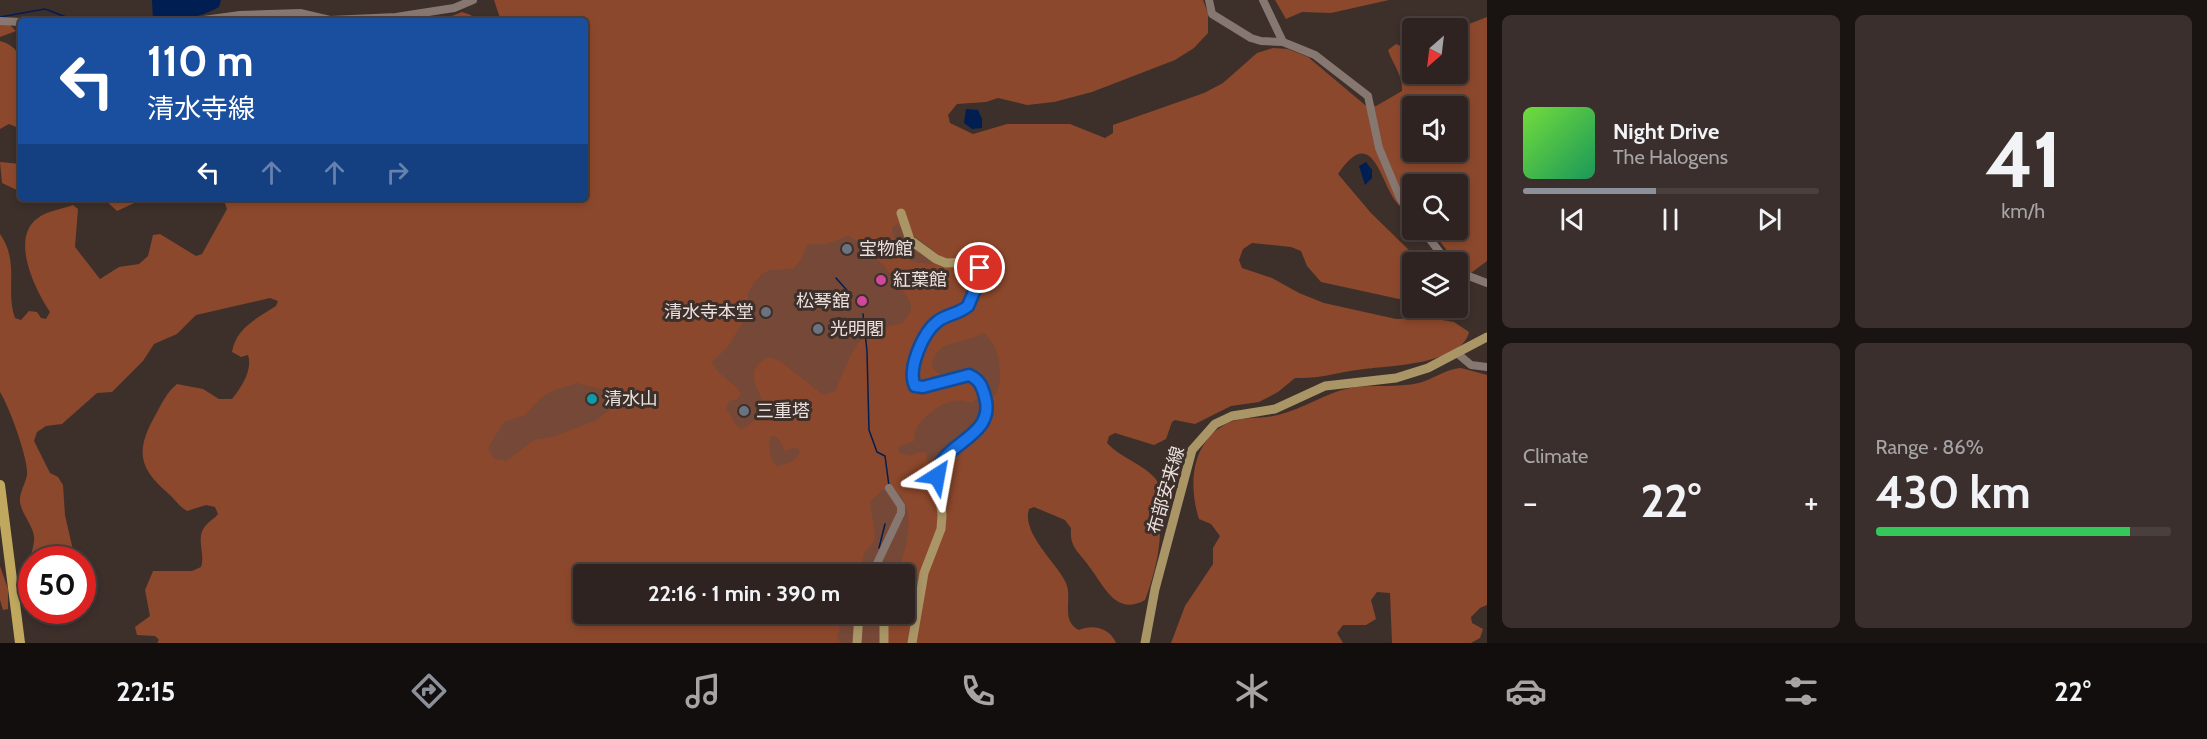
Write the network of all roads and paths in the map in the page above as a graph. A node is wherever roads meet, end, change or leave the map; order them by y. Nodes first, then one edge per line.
1 (473, 0) edge
2 (1209, 0) edge
3 (1263, 0) edge
4 (218, 18) edge
5 (326, 18) edge
6 (376, 18) edge
7 (0, 21) edge
8 (18, 22) edge
9 (1282, 42) junction
10 (1402, 201) edge
11 (901, 213) dead end
12 (1431, 240) edge
13 (1440, 252) edge
14 (1468, 276) edge
15 (1487, 284) edge
16 (1487, 337) edge
17 (1458, 354) junction
18 (1487, 367) edge
19 (0, 485) edge
20 (889, 488) dead end
21 (877, 564) edge
22 (858, 624) edge
23 (884, 624) edge
24 (20, 643) edge
25 (856, 643) edge
26 (884, 643) edge
27 (912, 643) edge
28 (1145, 643) edge

1 - 6 street
2 - 9 street
3 - 9 street
4 - 5 street
7 - 8 street
9 - 10 street
11 - 27 main road
12 - 13 street
14 - 15 street
16 - 17 main road, 布部安来線
17 - 18 street
17 - 28 main road, 布部安来線
19 - 24 highway
20 - 21 street
22 - 25 main road
23 - 26 main road

